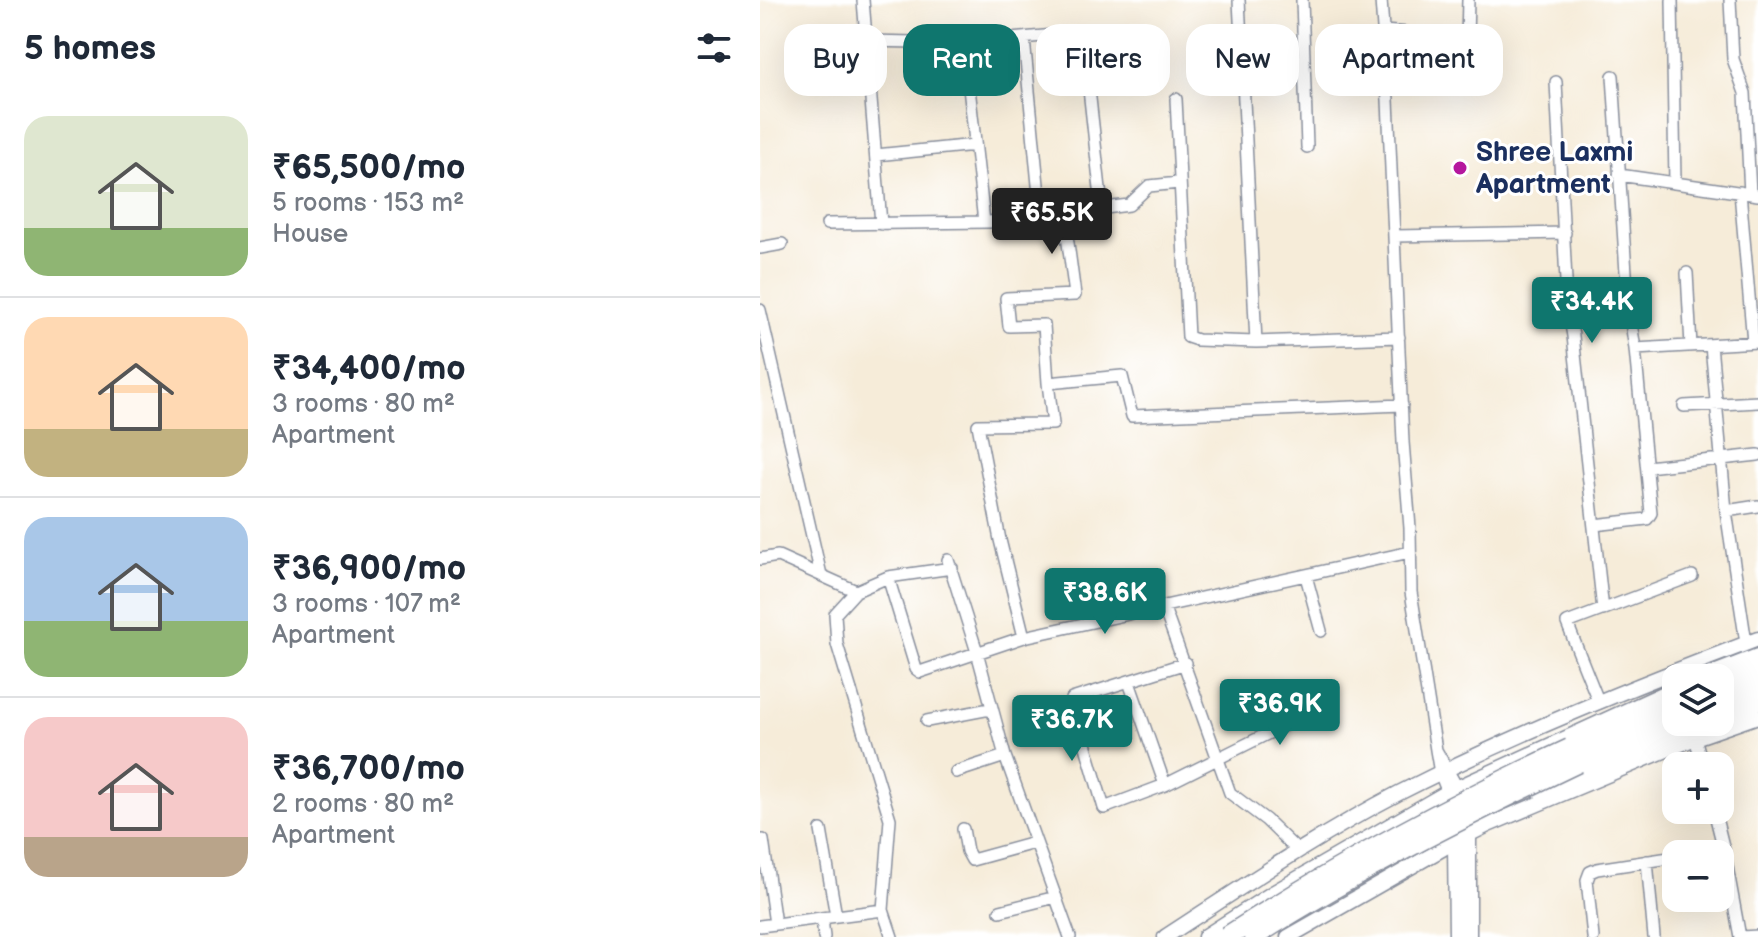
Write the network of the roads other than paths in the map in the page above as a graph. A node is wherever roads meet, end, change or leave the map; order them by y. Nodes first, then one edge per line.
1 (863, 0) edge
2 (1239, 0) edge
3 (1302, 0) edge
4 (1381, 0) edge
5 (1468, 0) edge
6 (1672, 0) edge
7 (1730, 0) edge
8 (865, 24) edge
9 (1383, 24) edge
10 (1467, 24) edge
11 (1020, 39) edge
12 (1024, 39) junction
13 (1613, 76) dead end
14 (1556, 82) dead end
15 (871, 96) edge
16 (970, 96) edge
17 (1387, 96) edge
18 (1176, 99) dead end
19 (975, 145) junction
20 (1307, 147) dead end
21 (876, 155) junction
22 (1619, 175) junction
23 (1179, 183) junction
24 (1675, 183) junction
25 (1749, 194) edge
26 (1102, 207) junction
27 (1064, 213) junction
28 (1041, 216) junction
29 (984, 222) junction
30 (827, 224) dead end
31 (881, 224) junction
32 (1565, 233) junction
33 (1394, 236) junction
34 (782, 244) dead end
35 (760, 248) edge
36 (1687, 273) dead end
37 (760, 310) edge
38 (1399, 337) junction
39 (1256, 342) junction
40 (1756, 342) edge
41 (1711, 345) junction
42 (1691, 346) junction
43 (1635, 349) junction
44 (1048, 383) junction
45 (1758, 402) edge
46 (1402, 405) junction
47 (1717, 405) junction
48 (1684, 406) dead end
49 (1758, 455) edge
50 (1722, 459) junction
51 (1647, 467) junction
52 (1758, 506) edge
53 (1726, 511) junction
54 (1594, 525) junction
55 (1410, 552) junction
56 (760, 559) edge
57 (821, 575) junction
58 (1306, 576) junction
59 (1692, 576) dead end
60 (888, 577) junction
61 (856, 591) junction
62 (1164, 608) junction
63 (1603, 610) junction
64 (1321, 631) dead end
65 (1024, 637) junction
66 (1752, 641) edge
67 (977, 652) junction
68 (1758, 657) edge
69 (1186, 663) junction
70 (1734, 666) edge
71 (1758, 671) edge
72 (1734, 680) edge
73 (1129, 682) junction
74 (1758, 686) edge
75 (1662, 695) edge
76 (1734, 695) edge
77 (1758, 701) edge
78 (1599, 703) junction
79 (1327, 704) dead end
80 (990, 709) junction
81 (1734, 710) edge
82 (1662, 711) edge
83 (1758, 716) edge
84 (927, 721) dead end
85 (1662, 724) edge
86 (1673, 736) edge
87 (1695, 738) junction
88 (1699, 752) edge
89 (1005, 756) junction
90 (1574, 756) junction
91 (1218, 758) junction
92 (1444, 771) junction
93 (956, 772) dead end
94 (1165, 785) junction
95 (1453, 791) junction
96 (963, 829) dead end
97 (821, 830) dead end
98 (1461, 832) junction
99 (763, 840) dead end
100 (1034, 843) junction
101 (1298, 851) junction
102 (1662, 859) edge
103 (1647, 861) junction
104 (1056, 897) junction
105 (1734, 904) edge
106 (883, 910) junction
107 (1000, 911) dead end
108 (836, 916) junction
109 (822, 918) junction
110 (775, 924) junction
111 (760, 926) edge
112 (1758, 936) edge
113 (824, 937) edge
114 (892, 937) edge
115 (1070, 937) edge
116 (1165, 937) edge
117 (1206, 937) edge
118 (1227, 937) edge
119 (1251, 937) edge
120 (1264, 937) edge
121 (1288, 937) edge
122 (1457, 937) edge
123 (1468, 937) edge
124 (1593, 937) edge
125 (1654, 937) edge
126 (1740, 937) edge

1 - 8 street
2 - 39 street
3 - 20 street
4 - 9 street
5 - 10 street
6 - 24 street
7 - 25 street
11 - 12 street
12 - 26 street
12 - 28 street
13 - 22 street
14 - 32 street
15 - 21 street
16 - 19 street
17 - 33 street
18 - 23 street
19 - 21 street
19 - 29 street
21 - 31 street
22 - 24 street
22 - 43 street
23 - 26 street
23 - 39 street
24 - 25 street
25 - 40 street
26 - 27 street
27 - 28 street
27 - 44 street
28 - 29 street
29 - 31 street
30 - 31 street
32 - 33 street
32 - 54 street
33 - 38 street
34 - 35 street
36 - 42 street
37 - 57 street
38 - 39 street
38 - 46 street
40 - 41 street
41 - 42 street
41 - 47 street
42 - 43 street
43 - 51 street
44 - 46 street
44 - 65 street
45 - 47 street
46 - 55 street
47 - 48 street
47 - 50 street
49 - 50 street
50 - 51 street
50 - 53 street
51 - 54 street
52 - 53 street
53 - 66 street
54 - 63 street
55 - 58 street
55 - 92 street
56 - 57 street
57 - 61 street
58 - 62 street
58 - 64 street
59 - 63 street
60 - 61 street
60 - 67 street
60 - 67 street
61 - 106 street
62 - 65 street
62 - 69 street
63 - 78 street
65 - 67 street
66 - 78 street
67 - 80 street
68 - 70 main road
69 - 73 street
69 - 91 street
71 - 72 highway
73 - 94 street
73 - 94 street
74 - 76 highway
75 - 95 main road
77 - 81 main road
78 - 92 street
79 - 91 street
80 - 84 street
80 - 89 street
82 - 90 highway
83 - 87 street
85 - 90 highway
86 - 98 main road
87 - 88 street
87 - 98 street
89 - 93 street
89 - 100 street
90 - 118 highway, bridge
90 - 119 highway, bridge
91 - 94 street
91 - 101 street
92 - 95 street
92 - 101 street
95 - 98 main road
95 - 117 main road
96 - 100 street
97 - 108 street
98 - 120 main road
98 - 121 street
98 - 122 main road
98 - 123 main road
99 - 110 street
100 - 104 street
101 - 116 street
102 - 103 street
103 - 124 street
103 - 125 street
104 - 107 street
104 - 115 street
105 - 126 street
106 - 108 street
106 - 114 street
108 - 109 street
109 - 110 street
109 - 113 street
110 - 111 street
112 - 126 street

